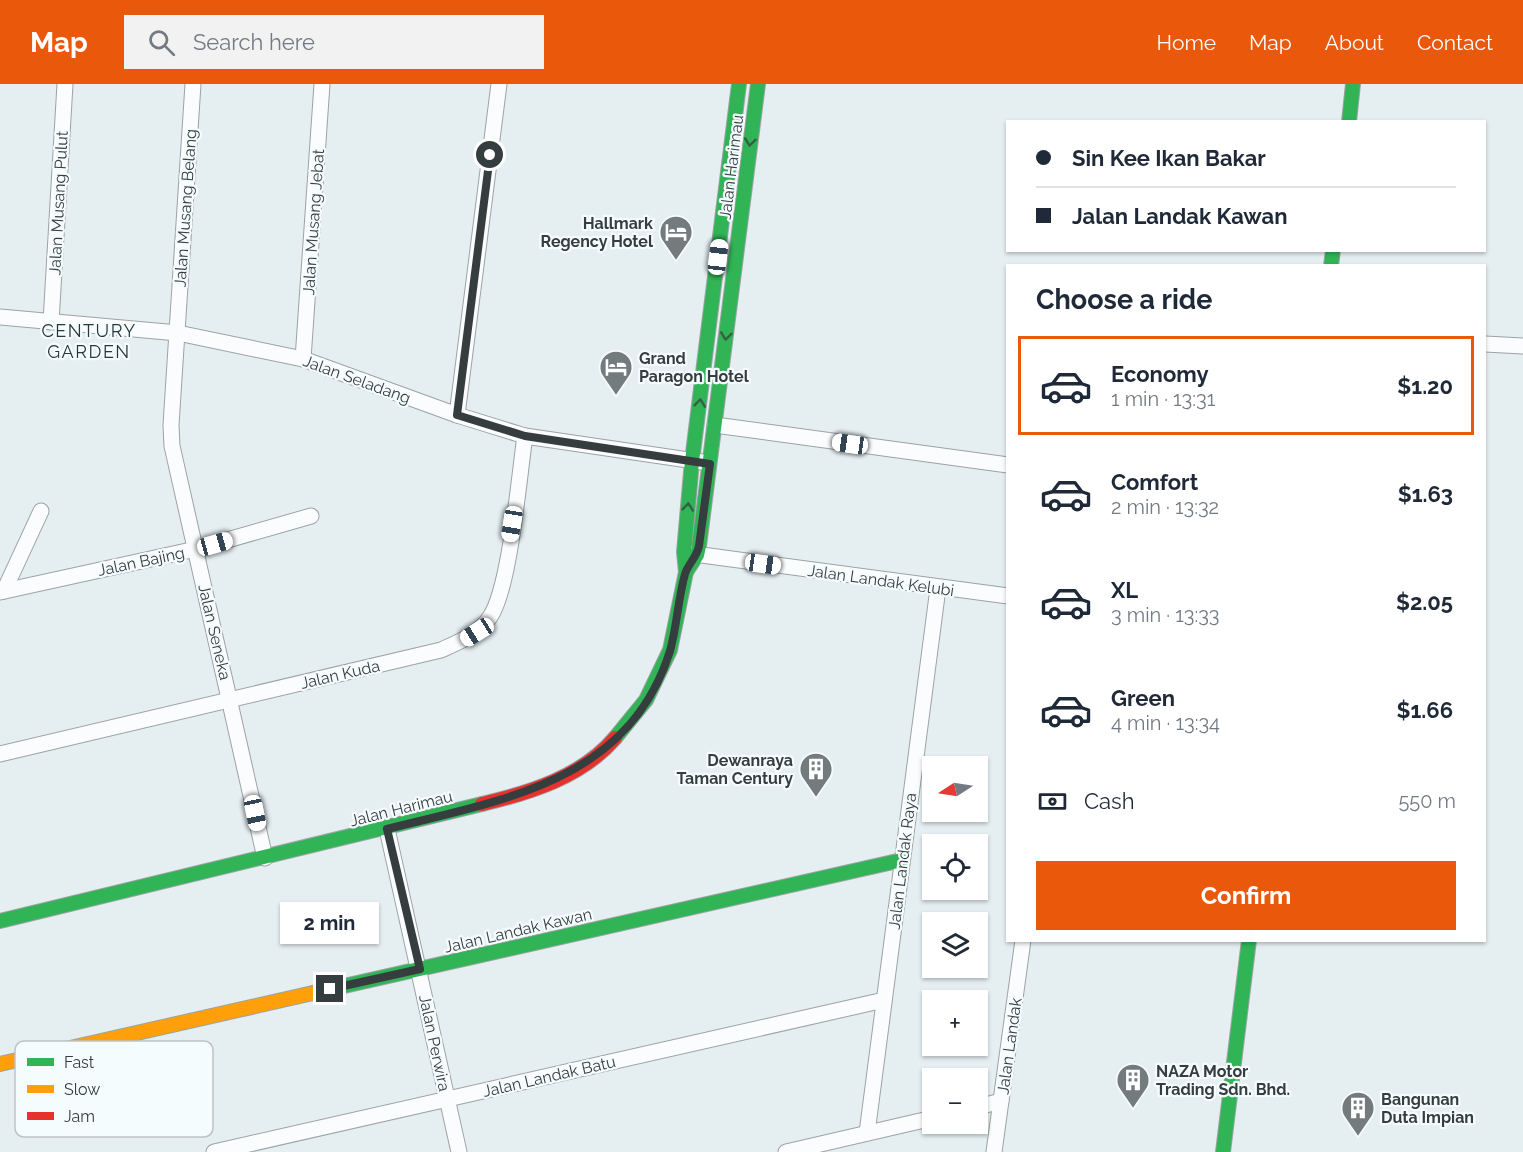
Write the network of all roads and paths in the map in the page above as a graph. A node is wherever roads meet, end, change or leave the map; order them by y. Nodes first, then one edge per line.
1 (65, 84) edge
2 (193, 84) edge
3 (322, 84) edge
4 (499, 84) edge
5 (739, 84) edge
6 (758, 84) edge
7 (1353, 84) edge
8 (1349, 120) edge
9 (0, 317) edge
10 (51, 322) junction
11 (178, 333) junction
12 (1486, 344) edge
13 (1523, 346) edge
14 (303, 359) junction
15 (457, 415) junction
16 (715, 425) junction
17 (525, 436) junction
18 (692, 461) junction
19 (710, 464) junction
20 (1006, 465) edge
21 (41, 511) dead end
22 (311, 516) dead end
23 (196, 549) junction
24 (690, 554) junction
25 (938, 588) junction
26 (2, 591) edge
27 (1006, 596) edge
28 (230, 700) junction
29 (0, 754) edge
30 (387, 829) junction
31 (265, 858) junction
32 (902, 860) junction
33 (0, 921) edge
34 (1023, 942) edge
35 (1249, 942) edge
36 (420, 969) junction
37 (884, 1000) junction
38 (102, 1041) edge
39 (15, 1061) edge
40 (0, 1064) edge
41 (447, 1099) junction
42 (1001, 1101) junction
43 (988, 1104) edge
44 (922, 1120) edge
45 (867, 1133) junction
46 (214, 1152) edge
47 (459, 1152) edge
48 (786, 1152) edge
49 (994, 1152) edge
50 (1223, 1152) edge

1 - 10 street, Jalan Musang Pulut
2 - 11 street, Jalan Musang Belang
3 - 14 street, Jalan Musang Jebat
4 - 15 street
18 -> 5 street, Jalan Harimau
6 -> 16 street, Jalan Harimau
7 - 8 street
9 - 10 street, Jalan Seladang
10 - 11 street, Jalan Seladang
11 - 14 street, Jalan Seladang
11 - 23 street, Jalan Seneka
12 - 13 street
14 - 15 street, Jalan Seladang
15 - 17 street, Jalan Seladang
16 - 19 street, Jalan Harimau
16 - 20 street
17 - 18 street, Jalan Seladang
17 - 28 street, Jalan Kuda
18 - 19 street, Jalan Seladang
24 -> 18 street, Jalan Harimau
19 - 24 street, Jalan Harimau
21 - 26 street, Jalan Bajing
22 - 23 street, Jalan Bajing
23 - 26 street, Jalan Bajing
23 - 28 street, Jalan Seneka
24 - 25 street, Jalan Landak Kelubi
24 - 30 street, Jalan Harimau
25 - 27 street, Jalan Landak Kelubi
25 - 32 street, Jalan Landak Raya
28 - 29 street, Jalan Kuda
28 - 31 street, Jalan Seneka
30 - 31 street, Jalan Harimau
30 - 36 street, Jalan Perwira
31 - 33 street, Jalan Harimau
32 - 36 street, Jalan Landak Kawan
32 - 37 street, Jalan Landak Raya
34 - 42 street, Jalan Landak
35 - 50 street
36 - 38 street, Jalan Landak Kawan
36 - 41 street, Jalan Perwira
37 - 41 street, Jalan Landak Batu
37 - 45 street, Jalan Landak Raya
39 - 40 street, Jalan Landak Kawan
41 - 46 street, Jalan Landak Batu
41 - 47 street, Jalan Perwira
42 - 43 street
42 - 49 street, Jalan Landak
44 - 45 street
45 - 48 street

